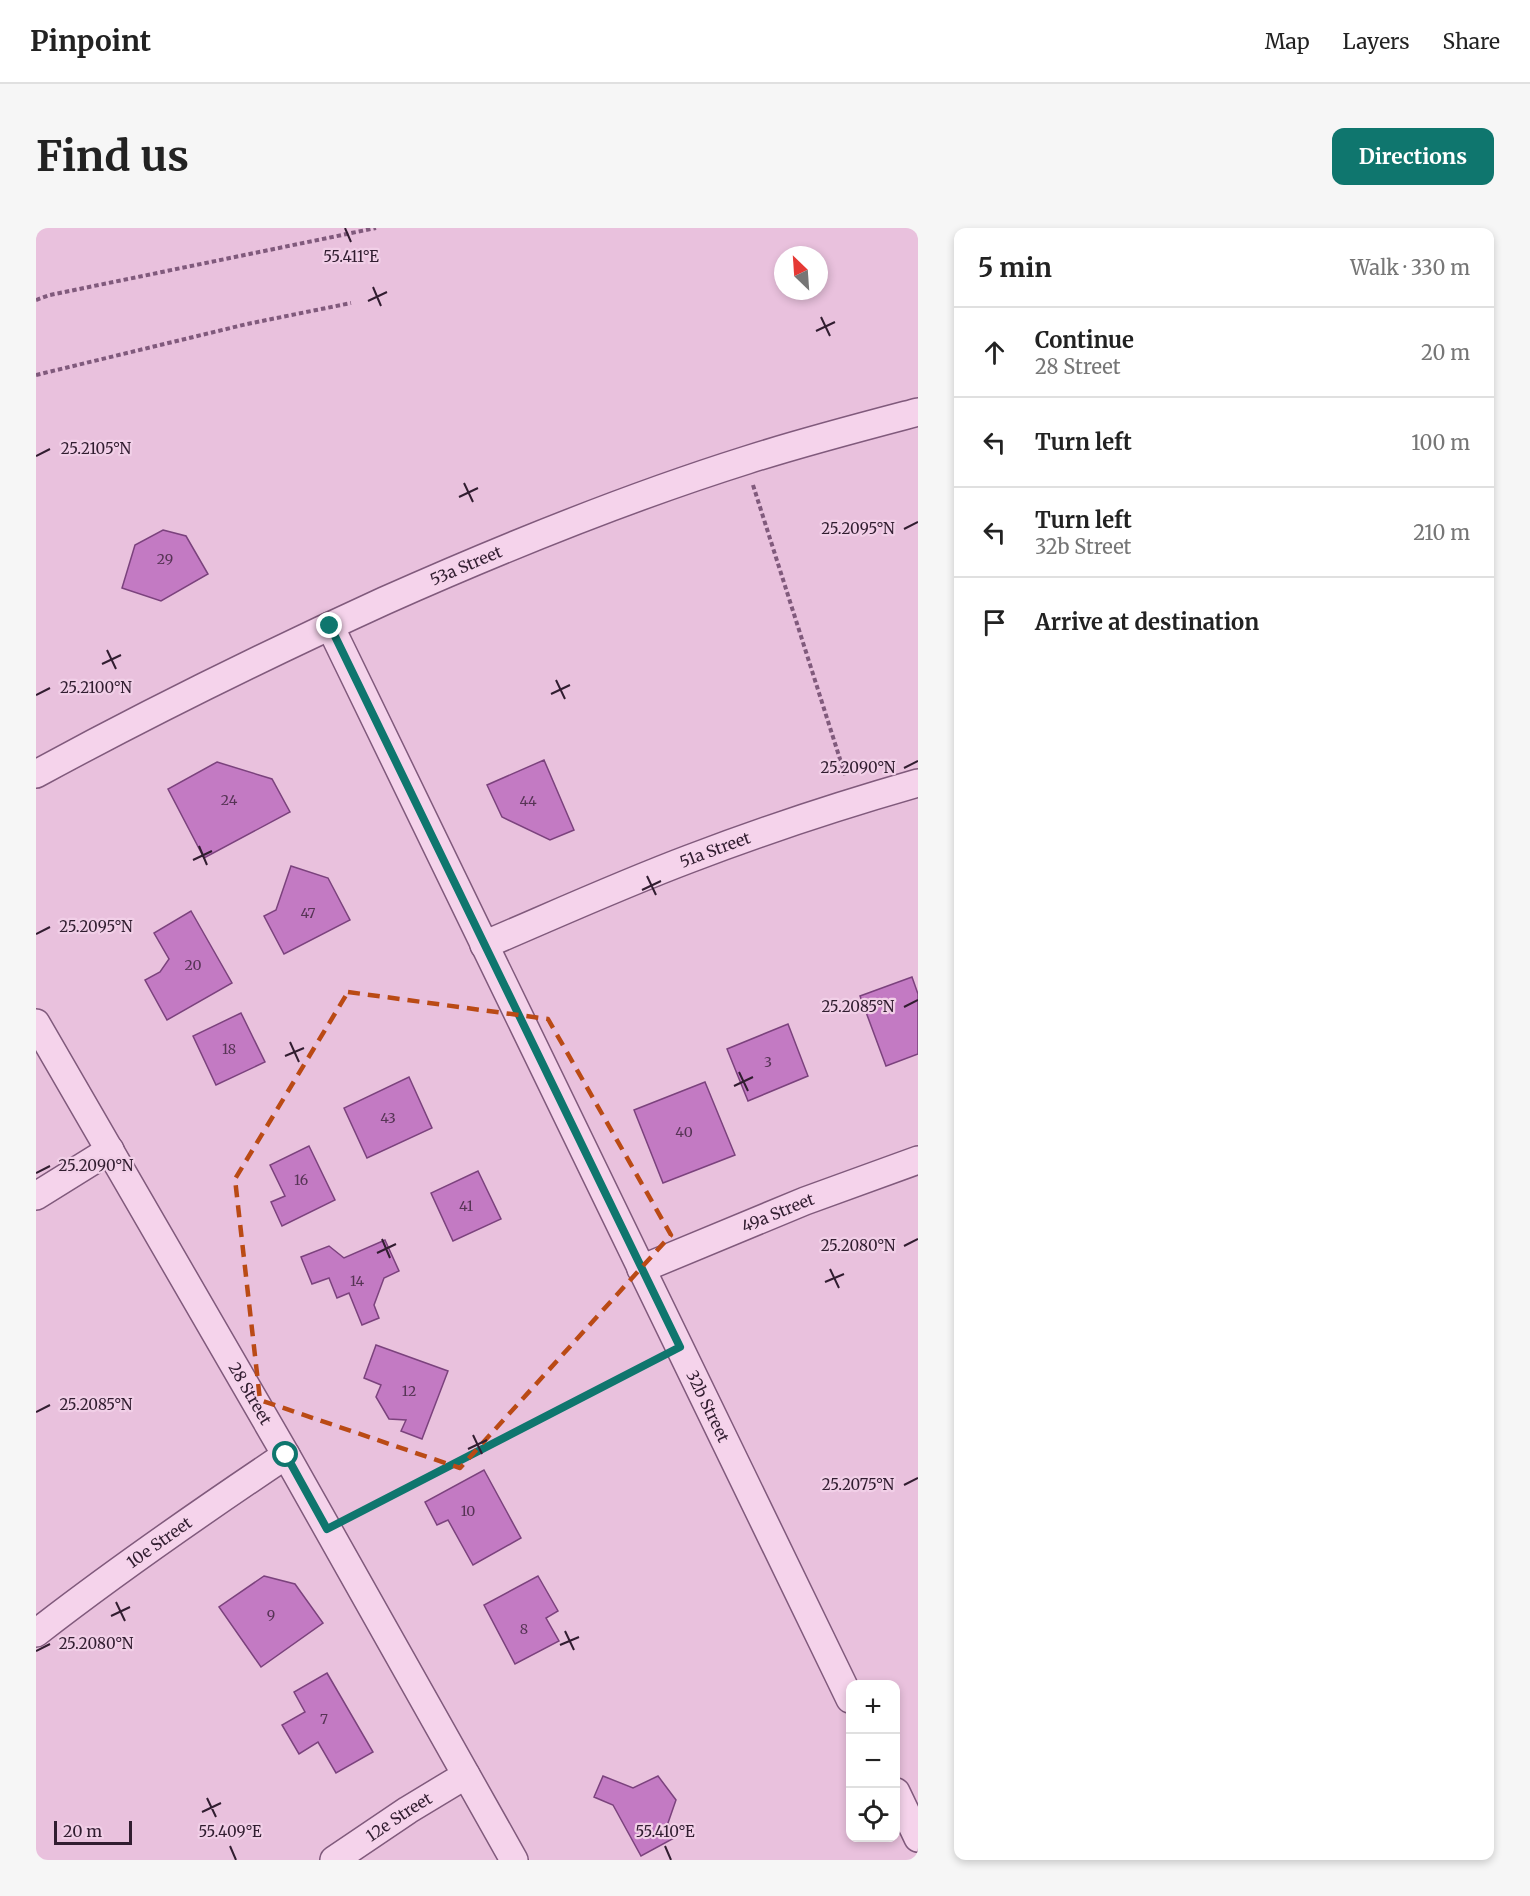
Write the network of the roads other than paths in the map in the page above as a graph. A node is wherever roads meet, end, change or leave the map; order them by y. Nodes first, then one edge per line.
1 (918, 412) edge
2 (330, 626) junction
3 (36, 774) edge
4 (918, 783) edge
5 (484, 945) junction
6 (36, 1023) edge
7 (110, 1150) junction
8 (918, 1160) edge
9 (36, 1196) edge
10 (641, 1269) junction
11 (286, 1455) junction
12 (36, 1633) edge
13 (846, 1691) edge
14 (466, 1775) junction
15 (900, 1800) edge
16 (918, 1838) edge
17 (334, 1860) edge
18 (514, 1860) edge

1 - 2 street, 53a Street
2 - 3 street, 53a Street
2 - 5 street, 32b Street
4 - 5 street, 51a Street
5 - 10 street, 32b Street
6 - 7 street, 28 Street
7 - 9 street
7 - 11 street, 28 Street
8 - 10 street, 49a Street
10 - 13 street, 32b Street
11 - 12 street, 10e Street
11 - 14 street, 28 Street
14 - 17 street, 12e Street
14 - 18 street, 28 Street
15 - 16 street

